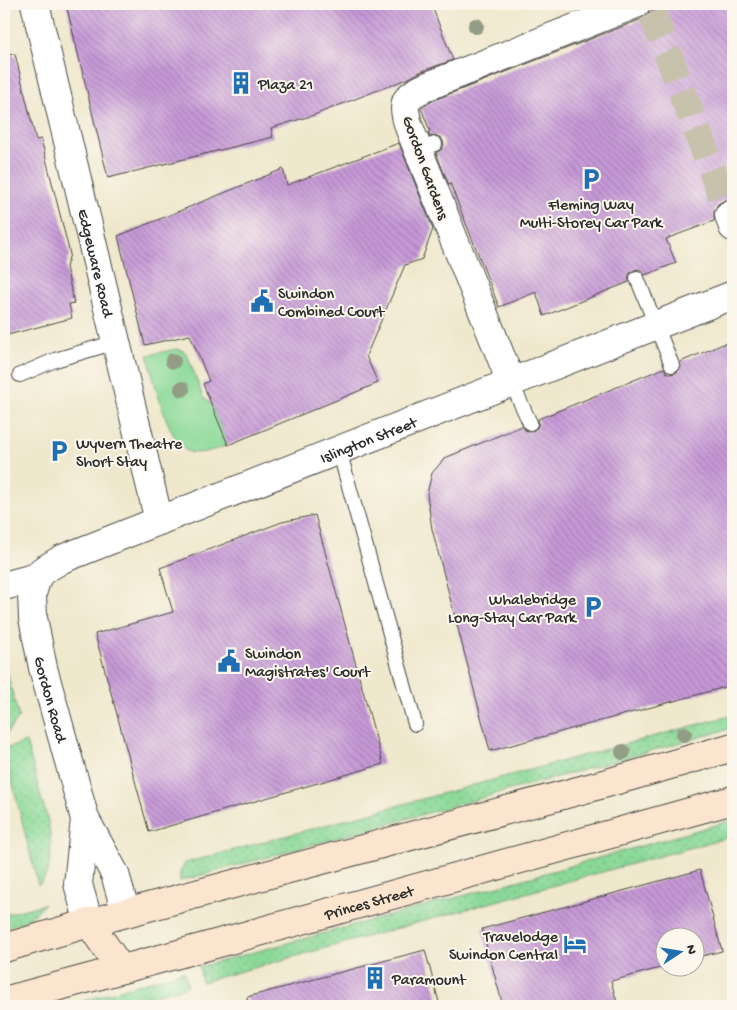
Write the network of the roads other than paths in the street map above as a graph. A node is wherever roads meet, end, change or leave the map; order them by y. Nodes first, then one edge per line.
1 (36, 4) edge
2 (646, 6) edge
3 (637, 278) dead end
4 (733, 295) edge
5 (656, 325) junction
6 (116, 342) junction
7 (672, 365) dead end
8 (20, 375) dead end
9 (511, 382) junction
10 (530, 423) dead end
11 (339, 450) junction
12 (159, 521) junction
13 (37, 577) junction
14 (4, 586) edge
15 (415, 724) dead end
16 (733, 748) edge
17 (733, 800) edge
18 (85, 819) junction
19 (126, 913) junction
20 (89, 923) junction
21 (4, 948) edge
22 (121, 969) junction
23 (4, 1002) edge

1 - 6 street, Edgeware Road
2 - 9 street, Gordon Gardens
3 - 5 lane
4 - 5 street, Islington Street
5 - 7 lane
5 - 9 street, Islington Street
6 - 8 lane
6 - 12 street, Edgeware Road
9 - 10 lane
9 - 11 street, Islington Street
11 - 12 street, Islington Street
11 - 15 lane
12 - 13 street, Islington Street
13 - 14 street, Islington Street
13 - 18 street, Gordon Road
16 - 19 street
17 - 22 street, Princes Street
18 - 19 street, Gordon Road
18 - 20 street, Gordon Road
19 - 20 street
19 - 22 street
20 - 21 street
20 - 22 street
22 - 23 street, Princes Street

